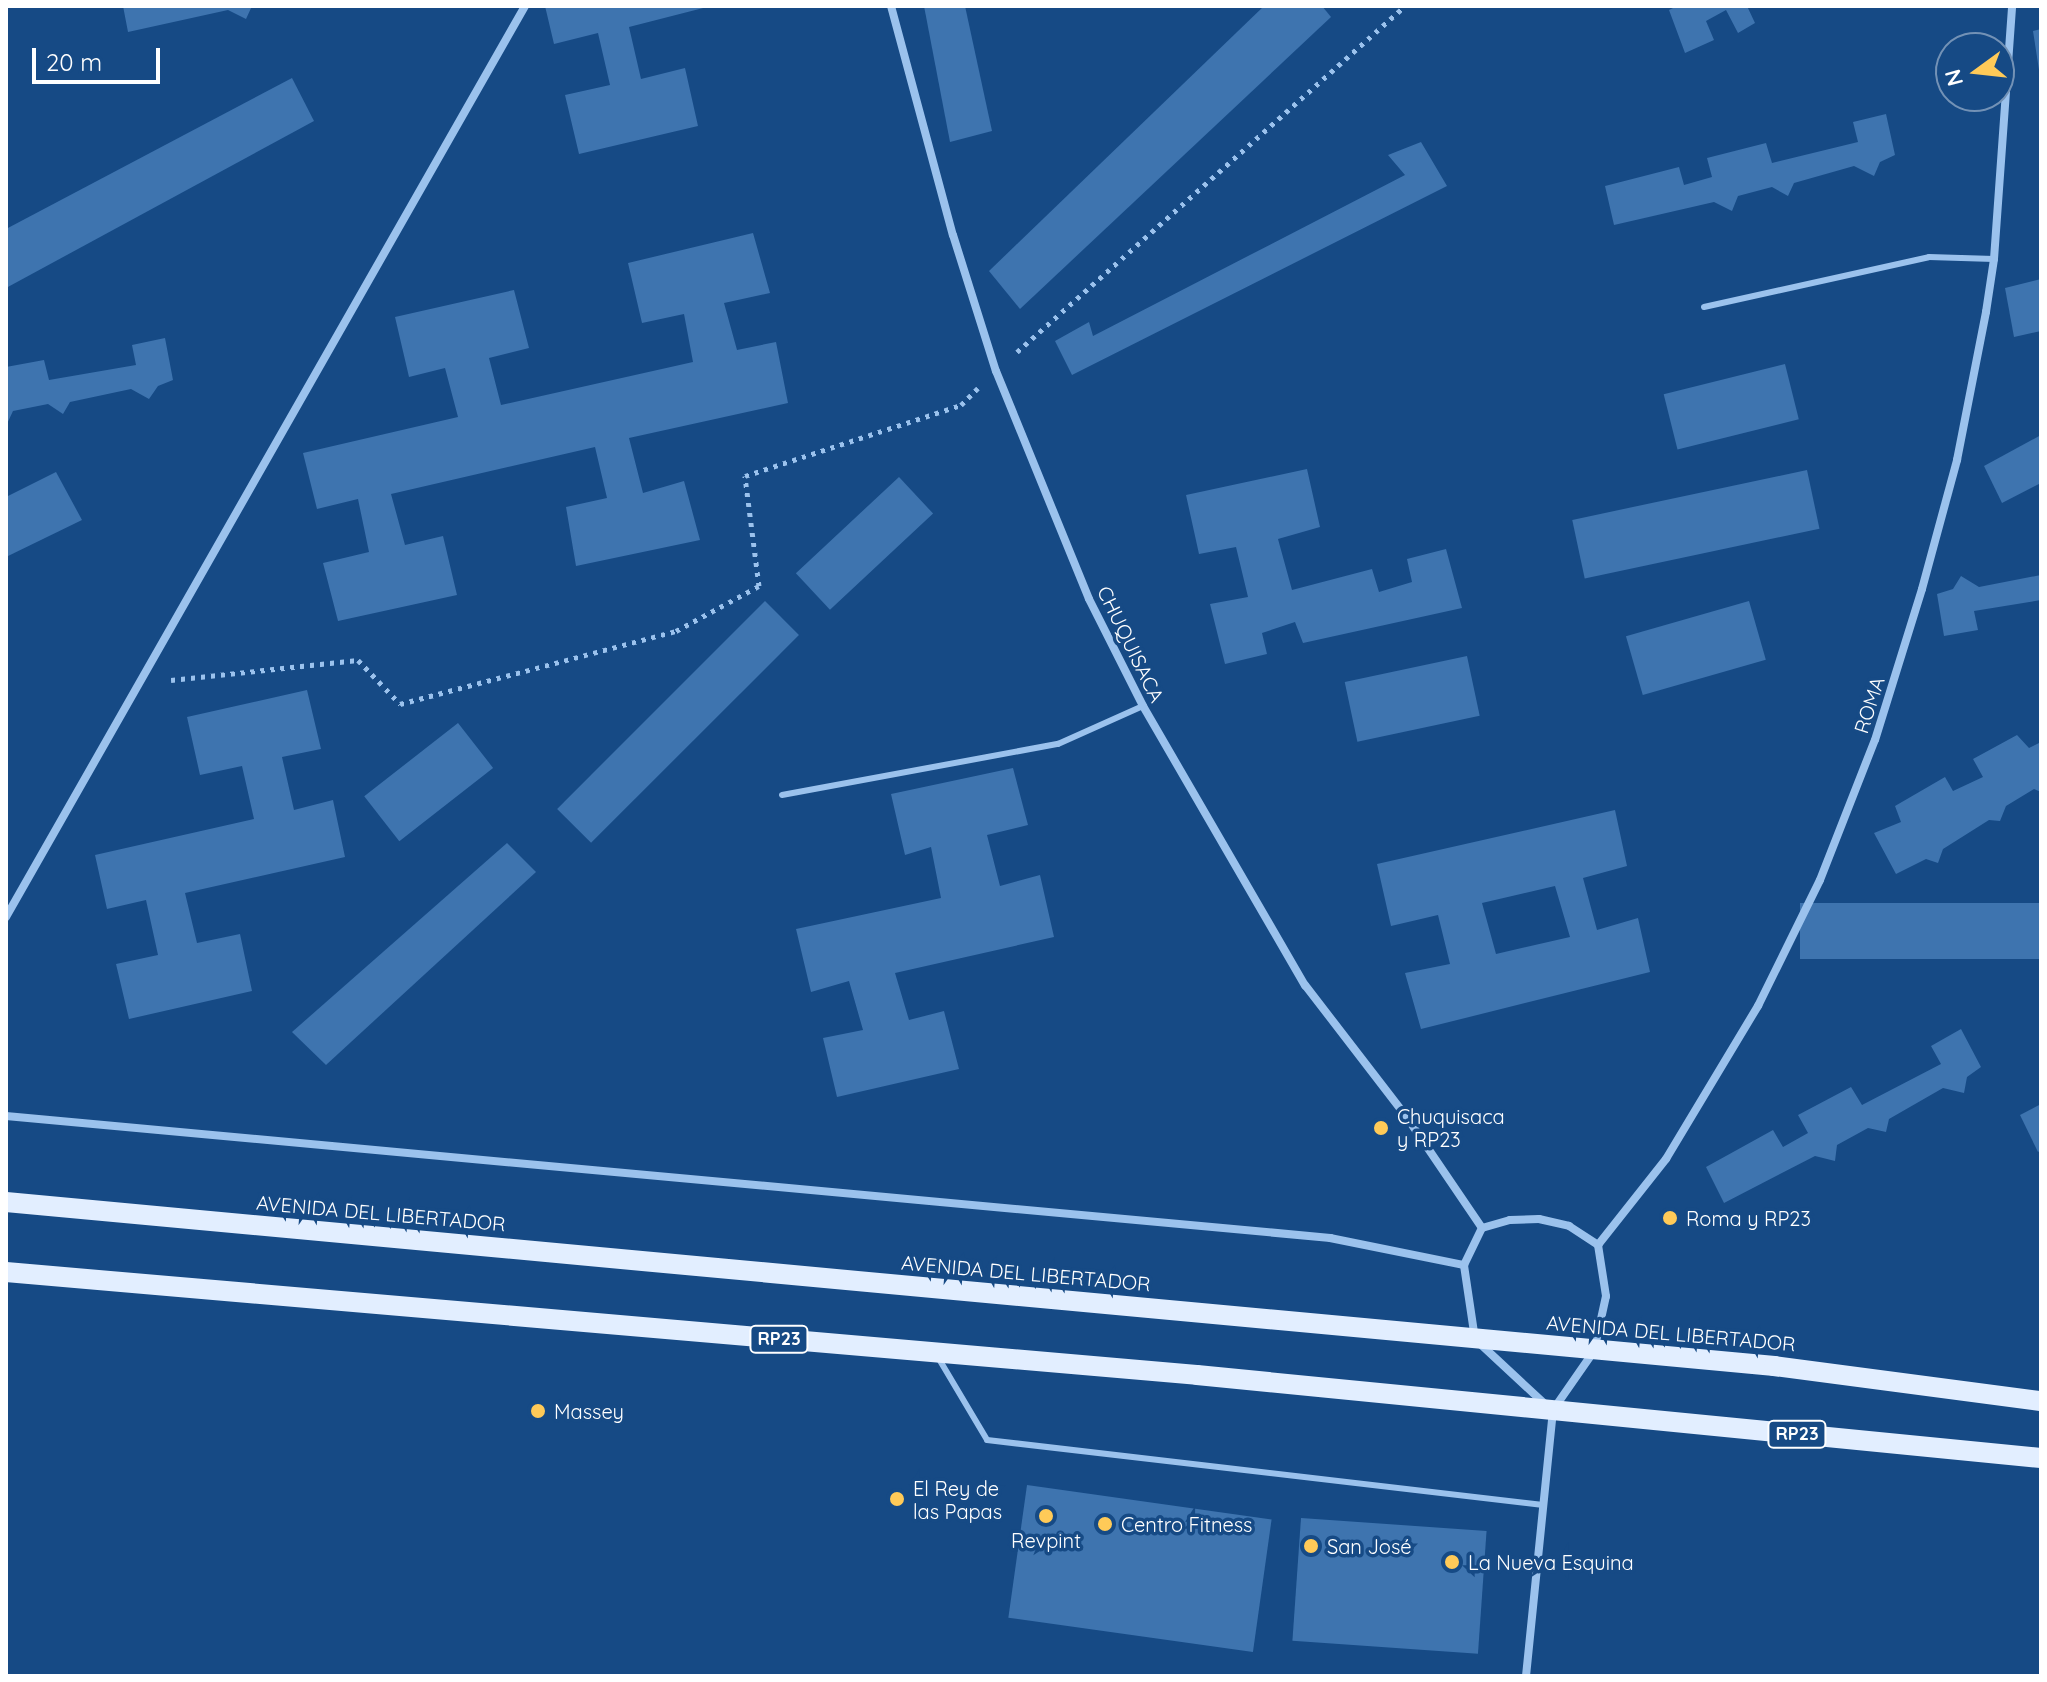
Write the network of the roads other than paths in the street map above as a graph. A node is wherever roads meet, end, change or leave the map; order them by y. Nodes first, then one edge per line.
1 (525, 6) edge
2 (891, 6) edge
3 (2012, 6) edge
4 (1994, 259) junction
5 (1704, 307) dead end
6 (1143, 706) junction
7 (782, 795) dead end
8 (6, 917) edge
9 (6, 1116) edge
10 (6, 1202) edge
11 (1482, 1228) junction
12 (1598, 1245) junction
13 (1464, 1265) junction
14 (6, 1272) edge
15 (1475, 1339) junction
16 (1594, 1351) junction
17 (935, 1352) junction
18 (2041, 1401) edge
19 (1553, 1410) junction
20 (2041, 1458) edge
21 (1543, 1505) junction
22 (1526, 1676) edge

1 - 8 street
2 - 6 street, CHUQUISACA
3 - 4 street, ROMA
4 - 5 lane
4 - 12 street, ROMA
6 - 7 lane
6 - 11 street, CHUQUISACA
9 - 13 street
10 - 15 main road, AVENIDA DEL LIBERTADOR
11 - 12 street
11 - 13 street
12 - 16 street
13 - 15 street
14 - 17 main road, RP23
15 - 16 main road, AVENIDA DEL LIBERTADOR
15 - 19 street
16 - 18 main road, AVENIDA DEL LIBERTADOR
16 - 19 street
17 - 19 main road, RP23
17 - 21 lane
19 - 20 main road, RP23
19 - 21 street
21 - 22 street

